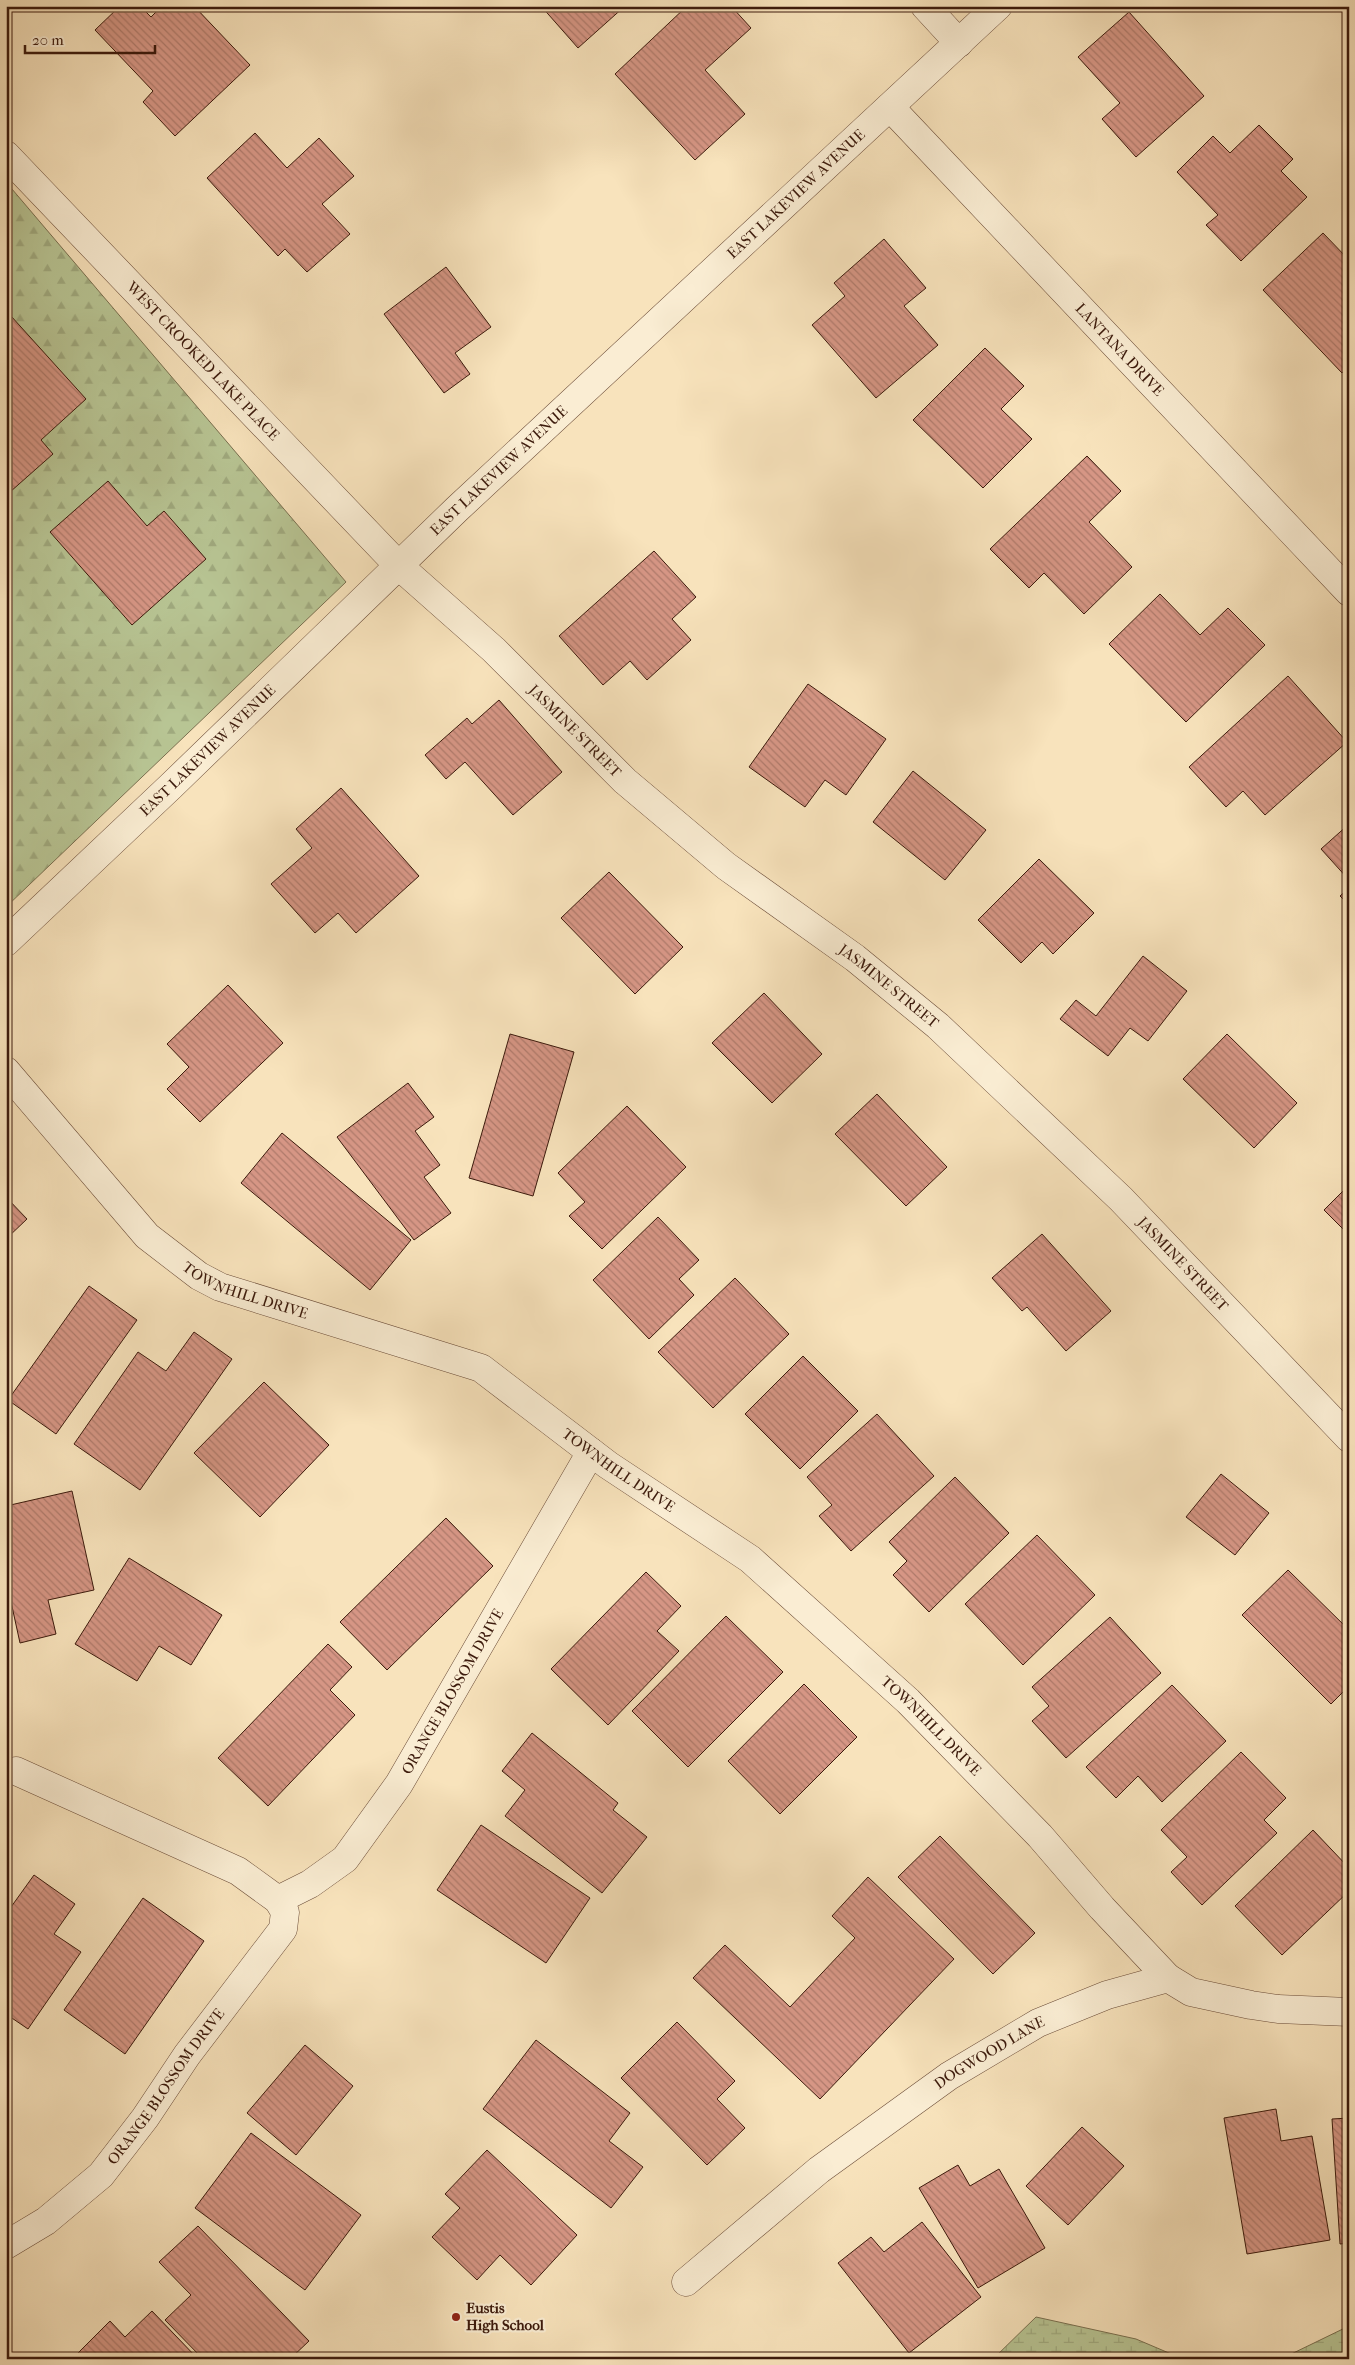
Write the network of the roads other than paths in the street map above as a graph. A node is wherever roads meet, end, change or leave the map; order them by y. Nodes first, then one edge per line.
1 (925, 6) edge
2 (998, 6) edge
3 (959, 43) junction
4 (890, 107) junction
5 (6, 155) edge
6 (399, 566) junction
7 (1349, 592) edge
8 (6, 942) edge
9 (6, 1071) edge
10 (1349, 1438) edge
11 (591, 1452) junction
12 (16, 1771) dead end
13 (278, 1900) junction
14 (1168, 1978) junction
15 (1349, 2012) edge
16 (6, 2244) edge
17 (686, 2282) dead end

1 - 3 street
2 - 3 street, EAST LAKEVIEW AVENUE
3 - 4 street, EAST LAKEVIEW AVENUE
4 - 6 street, EAST LAKEVIEW AVENUE
4 - 7 street, LANTANA DRIVE
5 - 6 street, WEST CROOKED LAKE PLACE
6 - 8 street, EAST LAKEVIEW AVENUE
6 - 10 street, JASMINE STREET
9 - 11 street, TOWNHILL DRIVE
11 - 13 street, ORANGE BLOSSOM DRIVE
11 - 14 street, TOWNHILL DRIVE
12 - 13 street
13 - 16 street, ORANGE BLOSSOM DRIVE
14 - 15 street
14 - 17 street, DOGWOOD LANE

